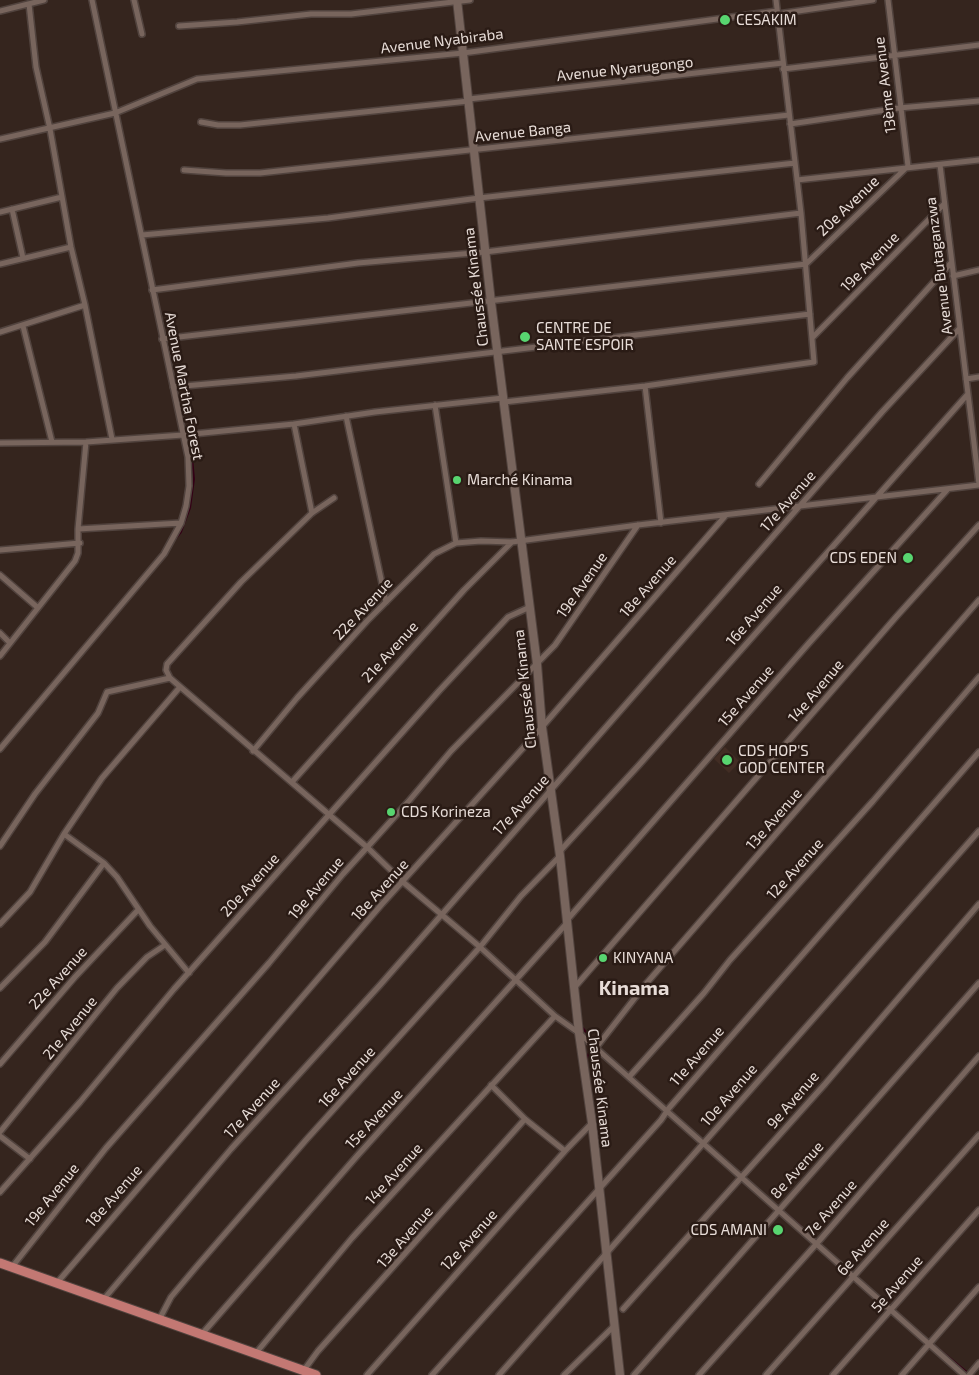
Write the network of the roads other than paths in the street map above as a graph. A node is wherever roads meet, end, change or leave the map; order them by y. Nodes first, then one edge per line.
1 (44, 0) edge
2 (92, 0) edge
3 (134, 0) edge
4 (470, 0) edge
5 (776, 0) edge
6 (873, 0) edge
7 (888, 0) edge
8 (458, 1) edge
9 (29, 4) junction
10 (0, 11) edge
11 (778, 12) junction
12 (179, 26) dead end
13 (142, 34) dead end
14 (979, 45) edge
15 (464, 53) junction
16 (893, 56) junction
17 (783, 66) junction
18 (469, 100) junction
19 (979, 101) edge
20 (899, 108) junction
21 (115, 113) junction
22 (789, 115) junction
23 (202, 122) dead end
24 (790, 124) junction
25 (50, 129) junction
26 (0, 139) edge
27 (475, 149) junction
28 (979, 160) edge
29 (795, 163) junction
30 (940, 165) junction
31 (908, 166) junction
32 (184, 170) dead end
33 (797, 180) junction
34 (62, 197) junction
35 (479, 198) junction
36 (944, 204) junction
37 (12, 209) junction
38 (0, 212) edge
39 (801, 213) junction
40 (142, 235) junction
41 (71, 247) junction
42 (485, 252) junction
43 (23, 258) junction
44 (951, 263) junction
45 (0, 264) edge
46 (806, 264) junction
47 (979, 270) edge
48 (953, 276) junction
49 (152, 290) junction
50 (491, 302) junction
51 (85, 305) junction
52 (810, 314) junction
53 (23, 326) junction
54 (959, 328) junction
55 (0, 332) edge
56 (813, 337) junction
57 (162, 339) junction
58 (497, 351) junction
59 (979, 378) edge
60 (966, 379) junction
61 (644, 386) junction
62 (172, 387) junction
63 (967, 394) junction
64 (504, 400) junction
65 (434, 405) junction
66 (346, 416) junction
67 (294, 424) junction
68 (184, 435) junction
69 (112, 439) junction
70 (52, 442) junction
71 (86, 442) junction
72 (0, 443) edge
73 (759, 484) dead end
74 (979, 484) edge
75 (947, 490) junction
76 (876, 497) junction
77 (334, 498) dead end
78 (801, 506) junction
79 (312, 512) junction
80 (726, 515) junction
81 (661, 523) junction
82 (181, 524) junction
83 (638, 525) junction
84 (979, 525) edge
85 (78, 529) junction
86 (521, 540) junction
87 (512, 542) junction
88 (80, 543) junction
89 (456, 543) junction
90 (0, 550) edge
91 (0, 575) edge
92 (979, 600) edge
93 (386, 602) junction
94 (37, 607) junction
95 (530, 607) junction
96 (0, 633) edge
97 (10, 643) junction
98 (0, 656) edge
99 (537, 664) junction
100 (979, 677) edge
101 (170, 678) junction
102 (180, 687) junction
103 (542, 727) junction
104 (0, 749) edge
105 (254, 751) junction
106 (979, 752) edge
107 (292, 782) junction
108 (551, 791) junction
109 (329, 815) junction
110 (979, 831) edge
111 (64, 834) junction
112 (0, 846) edge
113 (368, 848) junction
114 (559, 854) junction
115 (104, 862) junction
116 (403, 882) junction
117 (979, 904) edge
118 (138, 910) junction
119 (442, 914) junction
120 (567, 922) junction
121 (0, 924) edge
122 (165, 945) junction
123 (480, 947) junction
124 (189, 973) junction
125 (518, 980) junction
126 (979, 983) edge
127 (0, 988) edge
128 (574, 988) junction
129 (555, 1016) junction
130 (579, 1033) junction
131 (596, 1047) junction
132 (979, 1056) edge
133 (0, 1064) edge
134 (629, 1076) junction
135 (491, 1085) junction
136 (667, 1109) junction
137 (525, 1119) junction
138 (592, 1123) junction
139 (0, 1134) edge
140 (979, 1135) edge
141 (704, 1142) junction
142 (565, 1151) junction
143 (30, 1159) junction
144 (743, 1176) junction
145 (598, 1188) junction
146 (0, 1192) edge
147 (780, 1208) junction
148 (979, 1210) edge
149 (818, 1243) junction
150 (606, 1252) junction
151 (0, 1263) edge
152 (12, 1267) junction
153 (855, 1275) junction
154 (56, 1284) junction
155 (979, 1287) edge
156 (103, 1300) junction
157 (892, 1308) junction
158 (623, 1309) dead end
159 (160, 1318) junction
160 (614, 1326) junction
161 (202, 1334) junction
162 (931, 1343) junction
163 (256, 1353) junction
164 (979, 1363) edge
165 (305, 1372) edge
166 (316, 1375) edge
167 (367, 1375) edge
168 (432, 1375) edge
169 (499, 1375) edge
170 (564, 1375) edge
171 (620, 1375) edge
172 (634, 1375) edge
173 (699, 1375) edge
174 (766, 1375) edge
175 (833, 1375) edge
176 (902, 1375) edge
177 (967, 1375) edge

1 - 9 street
2 - 21 street, Avenue Martha Forest
3 - 13 street
4 - 8 street
5 - 11 street
6 - 11 street, Avenue Nyabiraba
7 - 16 street, 13ème Avenue
8 - 12 street
8 - 15 street, Chaussée Kinama
9 - 10 street
9 - 25 street
11 - 15 street, Avenue Nyabiraba
11 - 17 street
14 - 16 street, Avenue Nyarugongo
15 - 18 street, Chaussée Kinama
15 - 21 street, Avenue Nyabiraba
16 - 17 street, Avenue Nyarugongo
16 - 20 street, 13ème Avenue
17 - 18 street, Avenue Nyarugongo
17 - 22 street
18 - 23 street, Avenue Nyarugongo
18 - 27 street, Chaussée Kinama
19 - 20 street
20 - 24 street
20 - 31 street, 13ème Avenue
21 - 25 street, Avenue Nyabiraba
21 - 40 street, Avenue Martha Forest
22 - 24 street
22 - 27 street, Avenue Banga
24 - 29 street
25 - 26 street, Avenue Nyabiraba
25 - 34 street
27 - 32 street, Avenue Banga
27 - 35 street, Chaussée Kinama
28 - 30 street
29 - 33 street
29 - 35 street
30 - 31 street
30 - 36 street, Avenue Butaganzwa
31 - 33 street
31 - 46 street, 20e Avenue
33 - 39 street
34 - 37 street
34 - 41 street
35 - 40 street
35 - 42 street, Chaussée Kinama
36 - 44 street, Avenue Butaganzwa
36 - 56 street, 19e Avenue
37 - 38 street
37 - 43 street
39 - 42 street
39 - 46 street
40 - 49 street, Avenue Martha Forest
41 - 43 street
41 - 51 street
42 - 49 street
42 - 50 street, Chaussée Kinama
43 - 45 street
44 - 48 street, Avenue Butaganzwa
44 - 73 street
46 - 50 street
46 - 52 street
47 - 48 street
48 - 54 street, Avenue Butaganzwa
49 - 57 street, Avenue Martha Forest
50 - 57 street
50 - 58 street, Chaussée Kinama
51 - 53 street
51 - 69 street
52 - 56 street
52 - 58 street
53 - 55 street
53 - 70 street
54 - 60 street, Avenue Butaganzwa
54 - 78 street, 17e Avenue
56 - 61 street
57 - 62 street, Avenue Martha Forest
58 - 62 street
58 - 64 street, Chaussée Kinama
59 - 60 street
60 - 63 street, Avenue Butaganzwa
61 - 64 street
61 - 81 street
62 - 68 street, Avenue Martha Forest
63 - 74 street, Avenue Butaganzwa
63 - 76 street, 16e Avenue
64 - 65 street
64 - 86 street, Chaussée Kinama
65 - 66 street
65 - 89 street
66 - 67 street
66 - 93 street
67 - 68 street
67 - 79 street
68 - 69 street
68 - 82 street, Avenue Martha Forest
69 - 71 street
70 - 71 street
70 - 72 street
71 - 85 street
74 - 75 street, 22e Avenue
75 - 76 street, 22e Avenue
75 - 120 street, 15e Avenue
76 - 78 street, 22e Avenue
76 - 114 street, 16e Avenue
77 - 79 street
78 - 80 street, 22e Avenue
78 - 108 street, 17e Avenue
79 - 101 street
80 - 81 street, 22e Avenue
80 - 103 street, 18e Avenue
81 - 83 street, 22e Avenue
82 - 85 street
82 - 104 street, Avenue Martha Forest
83 - 86 street, 22e Avenue
83 - 99 street, 19e Avenue
84 - 128 street, 14e Avenue
85 - 88 street
86 - 87 street, 22e Avenue
86 - 95 street, Chaussée Kinama
87 - 89 street, 22e Avenue
87 - 107 street, 21e Avenue
88 - 90 street
88 - 94 street
89 - 93 street, 22e Avenue
91 - 94 street
92 - 131 street, 13e Avenue
93 - 105 street, 22e Avenue
94 - 97 street
95 - 99 street, Chaussée Kinama
95 - 109 street, 20e Avenue
96 - 97 street
97 - 98 street
99 - 103 street, Chaussée Kinama
99 - 113 street, 19e Avenue
100 - 134 street, 12e Avenue
101 - 102 street
101 - 112 street
102 - 105 street
102 - 111 street
103 - 108 street, Chaussée Kinama
103 - 116 street, 18e Avenue
105 - 107 street
106 - 136 street, 11e Avenue
107 - 109 street
108 - 114 street, Chaussée Kinama
108 - 119 street, 17e Avenue
109 - 113 street
109 - 124 street, 20e Avenue
110 - 141 street, 10e Avenue
111 - 115 street
111 - 121 street
113 - 116 street
113 - 152 street, 19e Avenue
114 - 120 street, Chaussée Kinama
114 - 123 street, 16e Avenue
115 - 118 street
115 - 127 street
116 - 119 street
116 - 154 street, 18e Avenue
117 - 144 street, 9e Avenue
118 - 122 street
118 - 133 street, 22e Avenue
119 - 123 street
119 - 156 street, 17e Avenue
120 - 125 street, 15e Avenue
120 - 128 street, Chaussée Kinama
122 - 124 street
122 - 139 street, 21e Avenue
123 - 125 street
123 - 159 street, 16e Avenue
124 - 143 street, 20e Avenue
125 - 129 street
125 - 161 street, 15e Avenue
126 - 147 street, 8e Avenue
128 - 130 street, Chaussée Kinama
129 - 130 street
129 - 135 street, 14e Avenue
130 - 131 street
130 - 138 street, Chaussée Kinama
131 - 134 street
132 - 149 street, 7e Avenue
134 - 136 street
135 - 137 street
135 - 163 street, 14e Avenue
136 - 141 street
136 - 145 street, 11e Avenue
137 - 142 street
137 - 165 street, 13e Avenue
138 - 142 street, 12e Avenue
138 - 145 street, Chaussée Kinama
139 - 143 street
140 - 153 street, 6e Avenue
141 - 144 street
141 - 150 street, 10e Avenue
142 - 167 street, 12e Avenue
143 - 146 street, 20e Avenue
144 - 147 street
144 - 158 street, 9e Avenue
145 - 150 street, Chaussée Kinama
145 - 168 street, 11e Avenue
147 - 149 street
147 - 172 street, 8e Avenue
148 - 157 street, 5e Avenue
149 - 153 street
149 - 173 street, 7e Avenue
150 - 160 street, Chaussée Kinama
150 - 169 street, 10e Avenue
151 - 152 main road
152 - 154 main road
153 - 157 street
153 - 174 street, 6e Avenue
154 - 156 main road
155 - 162 street
156 - 159 main road
157 - 162 street
157 - 175 street, 5e Avenue
159 - 161 main road
160 - 170 street
160 - 171 street, Chaussée Kinama
161 - 163 main road
162 - 176 street
162 - 177 street
163 - 165 main road
164 - 177 street
165 - 166 main road

